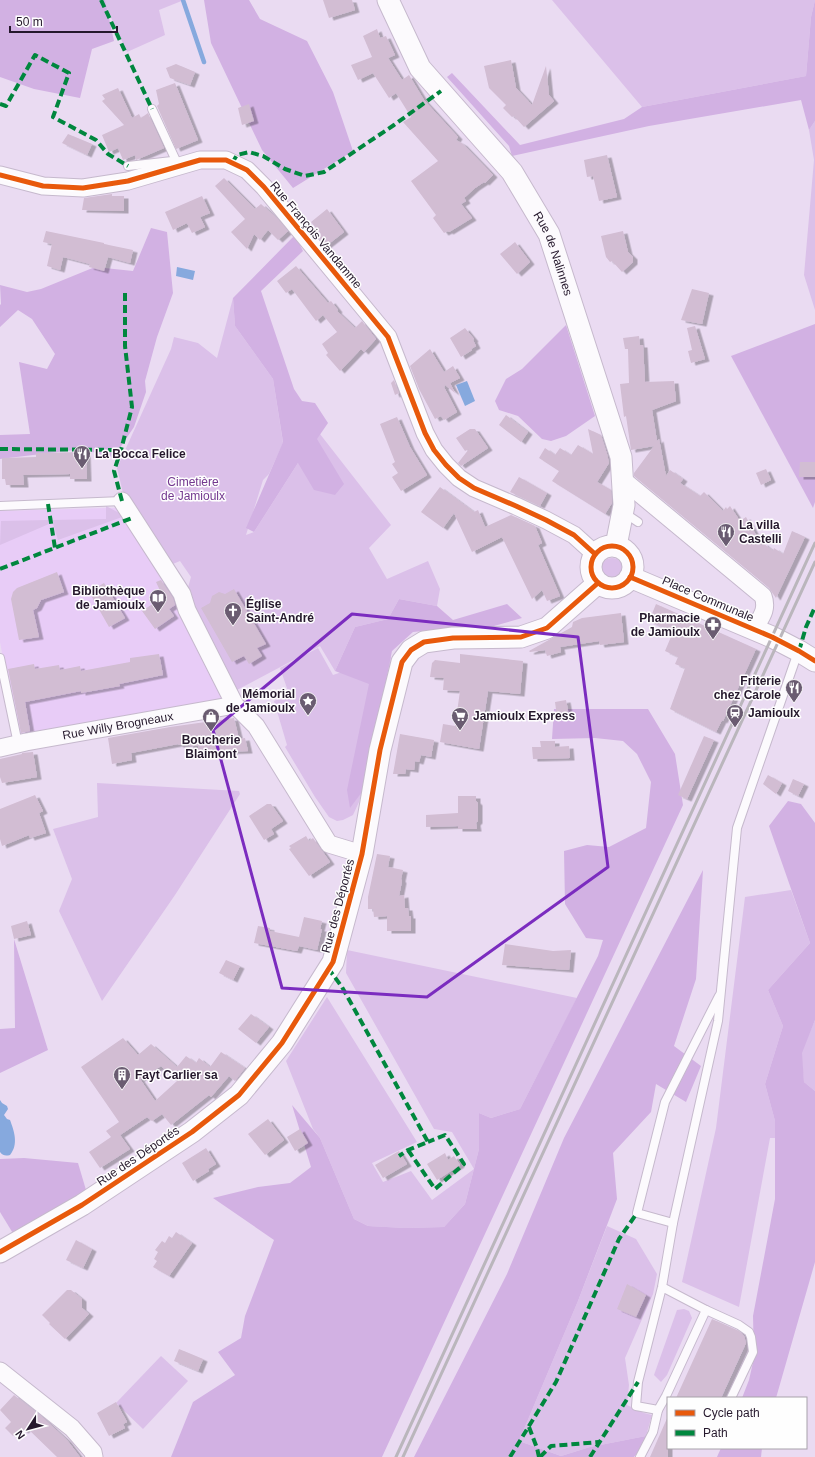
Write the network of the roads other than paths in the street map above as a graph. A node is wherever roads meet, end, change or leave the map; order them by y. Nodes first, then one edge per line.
1 (388, 0) edge
2 (152, 109) dead end
3 (178, 165) junction
4 (128, 166) dead end
5 (0, 176) edge
6 (622, 479) junction
7 (122, 501) joint
8 (0, 506) edge
9 (616, 546) junction
10 (595, 554) junction
11 (630, 577) junction
12 (598, 583) junction
13 (754, 629) junction
14 (807, 656) edge
15 (0, 658) edge
16 (235, 704) junction
17 (18, 744) junction
18 (0, 748) edge
19 (362, 854) junction
20 (721, 992) junction
21 (673, 1223) junction
22 (0, 1252) edge
23 (662, 1287) junction
24 (706, 1310) junction
25 (0, 1371) edge
26 (669, 1397) edge
27 (731, 1397) edge
28 (667, 1399) edge
29 (658, 1410) junction
30 (94, 1457) edge
31 (640, 1457) edge

1 - 6 street, Rue de Nalinnes
2 - 3 lane
3 - 4 lane
3 - 5 street, Rue François Vandamme
3 - 10 street, Rue François Vandamme
6 - 9 street, Rue de Nalinnes
6 - 13 street, Place Communale
7 - 8 lane
7 - 16 street
9 - 10 street
9 - 11 street
10 - 12 street
11 - 12 street
11 - 13 street, Place Communale
12 - 19 street, Rue des Déportés
13 - 14 street, Place Communale
14 - 20 lane
15 - 17 lane
16 - 17 street, Rue Willy Brogneaux
16 - 19 street
17 - 18 street, Rue Willy Brogneaux
19 - 22 street, Rue des Déportés
20 - 21 lane
20 - 21 lane
21 - 23 lane
23 - 24 lane
23 - 29 lane
24 - 26 lane
24 - 27 lane
25 - 30 street
28 - 29 lane
29 - 31 lane

